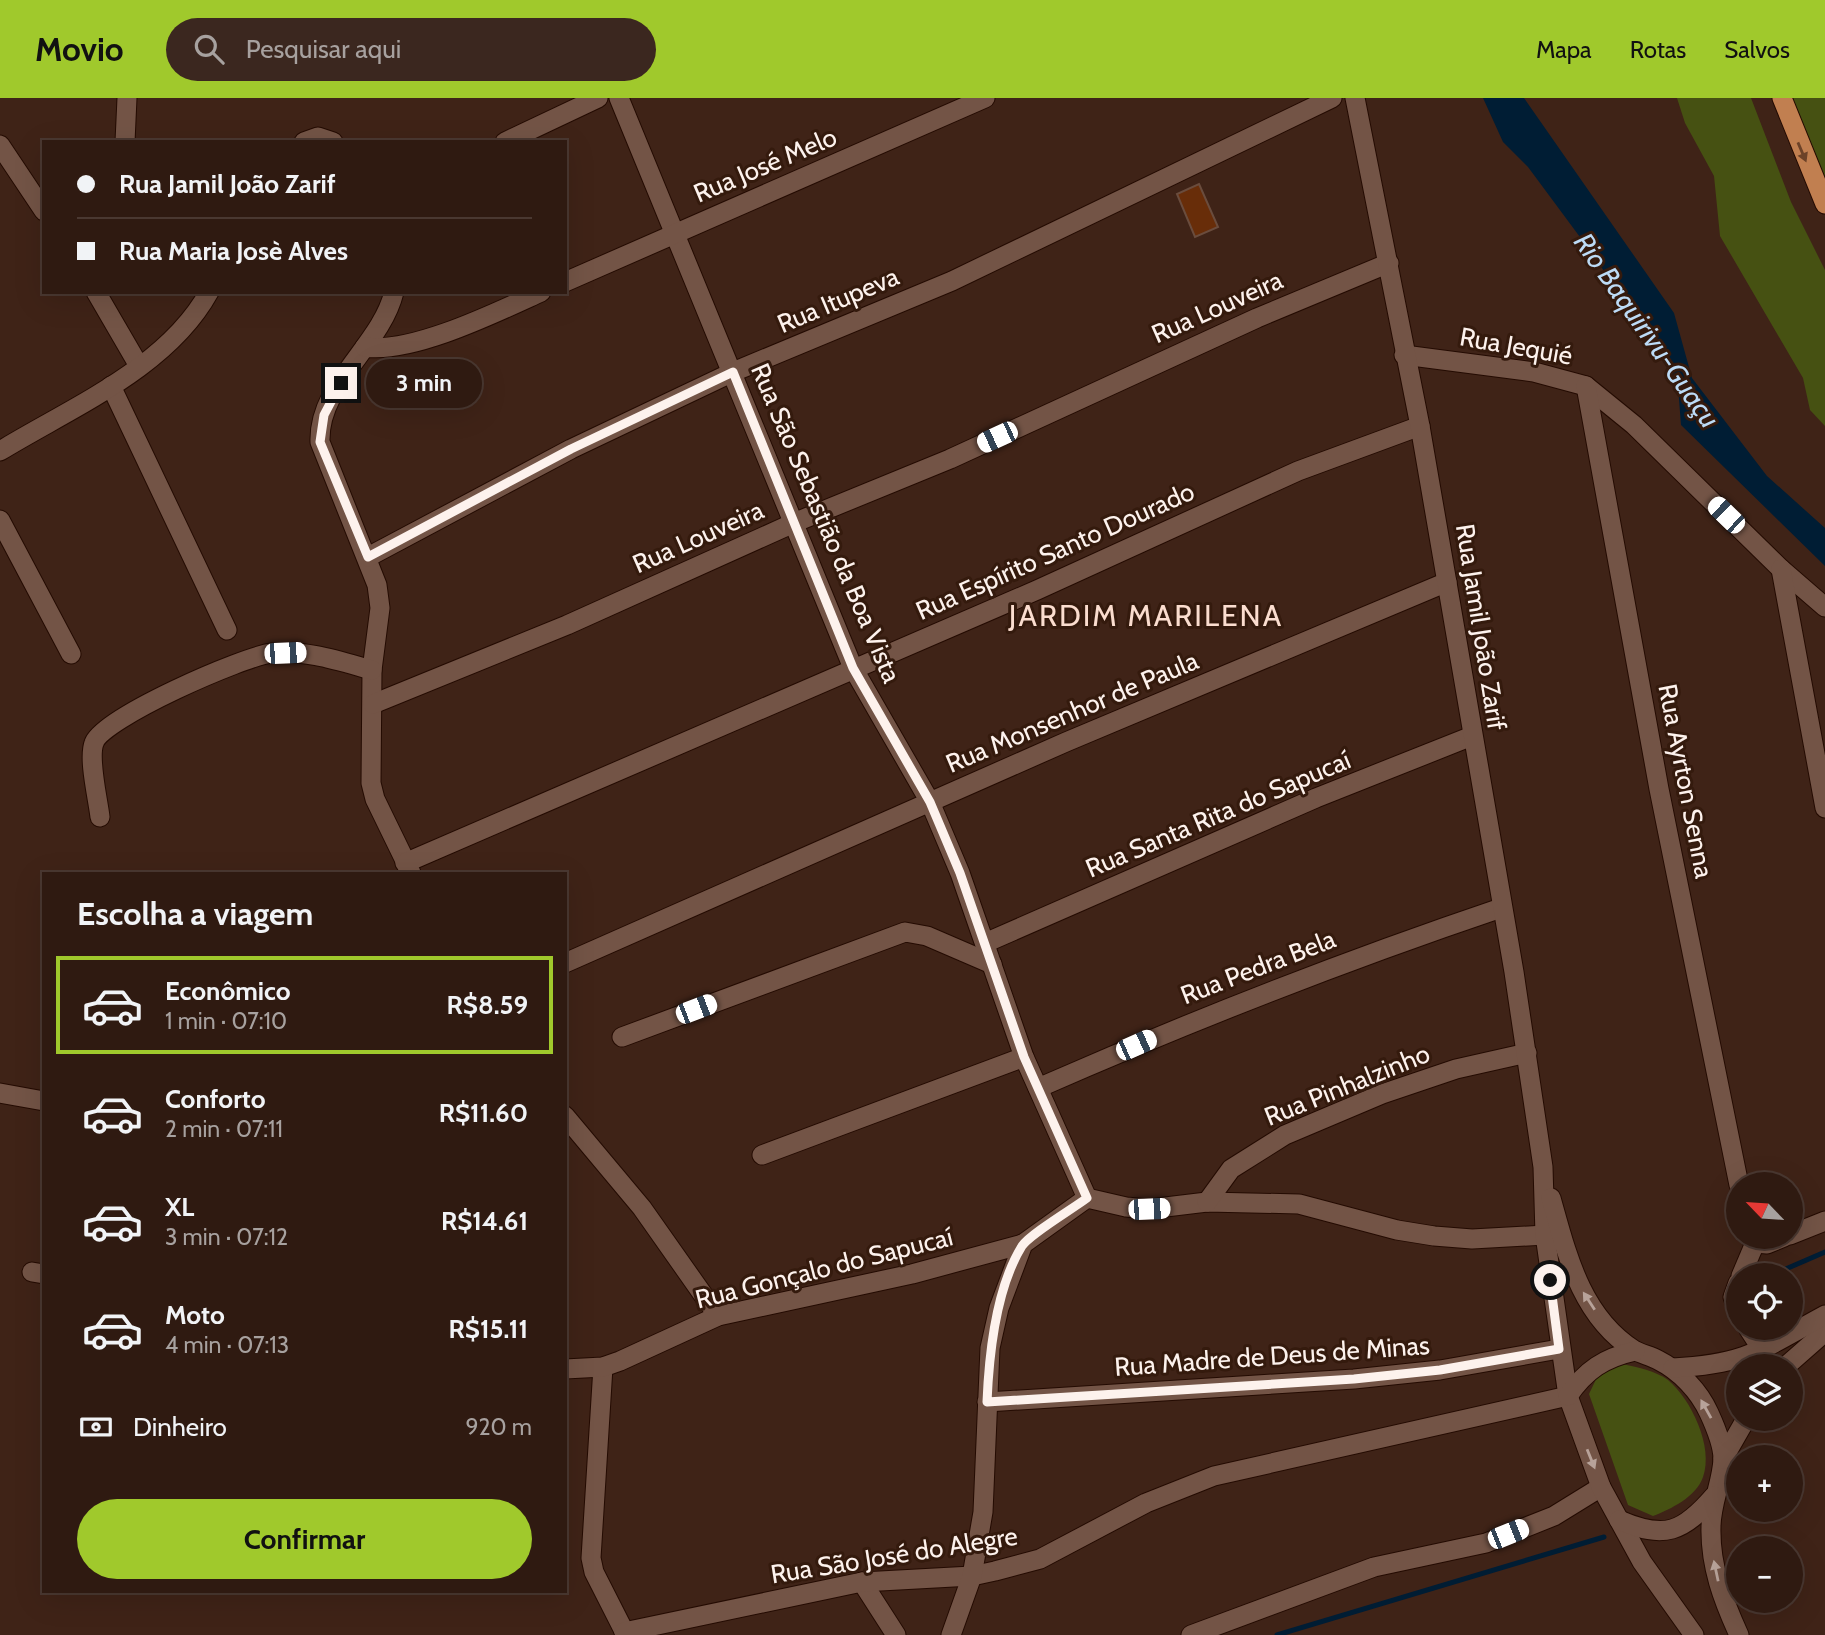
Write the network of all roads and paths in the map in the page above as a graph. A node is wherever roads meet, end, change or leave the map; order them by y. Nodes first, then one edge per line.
1 (127, 98) edge
2 (598, 98) edge
3 (619, 98) edge
4 (985, 98) edge
5 (1332, 98) edge
6 (1354, 98) edge
7 (1782, 98) edge
8 (125, 140) edge
9 (310, 140) edge
10 (327, 140) edge
11 (509, 140) edge
12 (0, 145) edge
13 (1825, 204) edge
14 (42, 208) edge
15 (675, 232) junction
16 (1389, 263) junction
17 (567, 281) edge
18 (97, 294) edge
19 (208, 294) edge
20 (393, 294) edge
21 (537, 294) edge
22 (365, 347) junction
23 (1404, 355) junction
24 (139, 366) junction
25 (733, 372) junction
26 (111, 386) junction
27 (1586, 386) junction
28 (1420, 426) junction
29 (0, 451) edge
30 (0, 520) edge
31 (796, 522) junction
32 (368, 557) junction
33 (1781, 569) junction
34 (1447, 582) junction
35 (1825, 607) edge
36 (228, 630) dead end
37 (71, 654) dead end
38 (853, 668) junction
39 (372, 670) junction
40 (373, 704) junction
41 (1472, 736) junction
42 (930, 802) junction
43 (1825, 808) edge
44 (100, 817) dead end
45 (408, 868) edge
46 (1502, 908) junction
47 (985, 943) junction
48 (567, 962) edge
49 (992, 964) junction
50 (622, 1037) dead end
51 (1527, 1053) junction
52 (1024, 1057) junction
53 (1038, 1088) junction
54 (0, 1093) edge
55 (42, 1101) edge
56 (567, 1118) edge
57 (762, 1155) dead end
58 (1543, 1167) junction
59 (1736, 1172) edge
60 (1087, 1198) junction
61 (1208, 1202) junction
62 (1825, 1221) edge
63 (1803, 1230) edge
64 (1545, 1235) junction
65 (1023, 1244) junction
66 (1825, 1315) edge
67 (718, 1316) junction
68 (1825, 1332) edge
69 (1756, 1340) edge
70 (1559, 1349) junction
71 (1635, 1351) junction
72 (1763, 1351) junction
73 (1800, 1354) edge
74 (603, 1367) junction
75 (1673, 1368) junction
76 (567, 1369) edge
77 (1568, 1396) junction
78 (987, 1402) junction
79 (1739, 1431) edge
80 (1723, 1459) junction
81 (1601, 1487) junction
82 (1714, 1496) junction
83 (1619, 1520) junction
84 (972, 1576) junction
85 (862, 1583) junction
86 (625, 1634) edge
87 (896, 1635) edge
88 (951, 1635) edge
89 (1191, 1635) edge
90 (1694, 1635) edge
91 (1739, 1635) edge

1 - 8 street
2 - 11 street
3 - 15 street, Rua São Sebastião da Boa Vista
4 - 15 street, Rua José Melo
5 - 25 street, Rua Itupeva
6 - 16 street, Rua Jamil João Zarif
7 -> 13 main road
9 - 10 street
12 - 14 street
15 - 17 street, Rua José Melo
15 - 25 street, Rua São Sebastião da Boa Vista
16 - 23 street, Rua Jamil João Zarif
16 - 31 street, Rua Louveira
18 - 24 street
19 - 24 street
20 - 22 street
21 - 22 street
22 - 32 street
23 - 27 street, Rua Jequié
23 - 28 street, Rua Jamil João Zarif
24 - 26 street
25 - 31 street, Rua São Sebastião da Boa Vista
25 - 32 street, Rua Itupeva
26 - 29 street
26 - 36 street
27 - 33 street, Rua Jequié
27 - 59 street, Rua Ayrton Senna
28 - 34 street, Rua Jamil João Zarif
28 - 38 street, Rua Espírito Santo Dourado
30 - 37 street
31 - 38 street, Rua São Sebastião da Boa Vista
31 - 40 street, Rua Louveira
32 - 39 street
33 - 35 street, Rua Jequié
33 - 43 street
34 - 41 street, Rua Jamil João Zarif
34 - 42 street, Rua Monsenhor de Paula
38 - 42 street, Rua São Sebastião da Boa Vista
38 - 45 street, Rua Espírito Santo Dourado
39 - 40 street
39 - 44 street
40 - 45 street
41 - 46 street, Rua Jamil João Zarif
41 - 47 street, Rua Santa Rita do Sapucaí
42 - 47 street, Rua São Sebastião da Boa Vista
42 - 48 street, Rua Monsenhor de Paula
46 - 51 street, Rua Jamil João Zarif
46 - 53 street, Rua Pedra Bela
47 - 49 street, Rua São Sebastião da Boa Vista
49 - 50 street
49 - 52 street, Rua São Sebastião da Boa Vista
51 - 58 street, Rua Jamil João Zarif
51 - 61 street, Rua Pinhalzinho
52 - 53 street, Rua São Sebastião da Boa Vista
52 - 57 street
53 - 60 street, Rua São Sebastião da Boa Vista
54 - 55 street
56 - 67 street
58 - 64 street, Rua Jamil João Zarif
71 -> 58 street, Rua Jamil João Zarif
60 - 61 street
60 - 65 street
61 - 64 street
62 - 63 street
64 - 70 street, Rua Jamil João Zarif
65 - 67 street, Rua Gonçalo do Sapucaí
65 - 78 street
66 - 72 street
67 - 74 street, Rua Gonçalo do Sapucaí
68 - 73 street
69 - 72 street
70 - 77 street, Rua Jamil João Zarif
70 - 78 street, Rua Madre de Deus de Minas
71 - 75 street, Rua Jamil João Zarif
71 - 77 street
72 - 75 street
74 - 76 street
74 - 86 street
80 -> 75 street, Rua Jamil João Zarif
77 -> 81 street, Rua Jamil João Zarif
77 - 84 street, Rua São José do Alegre
78 - 84 street
79 - 80 street
80 - 82 street
81 - 83 street, Rua Jamil João Zarif
81 - 89 street
82 - 83 street
91 -> 82 street
83 - 90 street, Rua Jamil João Zarif
84 - 85 street, Rua São José do Alegre
84 - 88 street
85 - 86 street, Rua São José do Alegre
85 - 87 street

